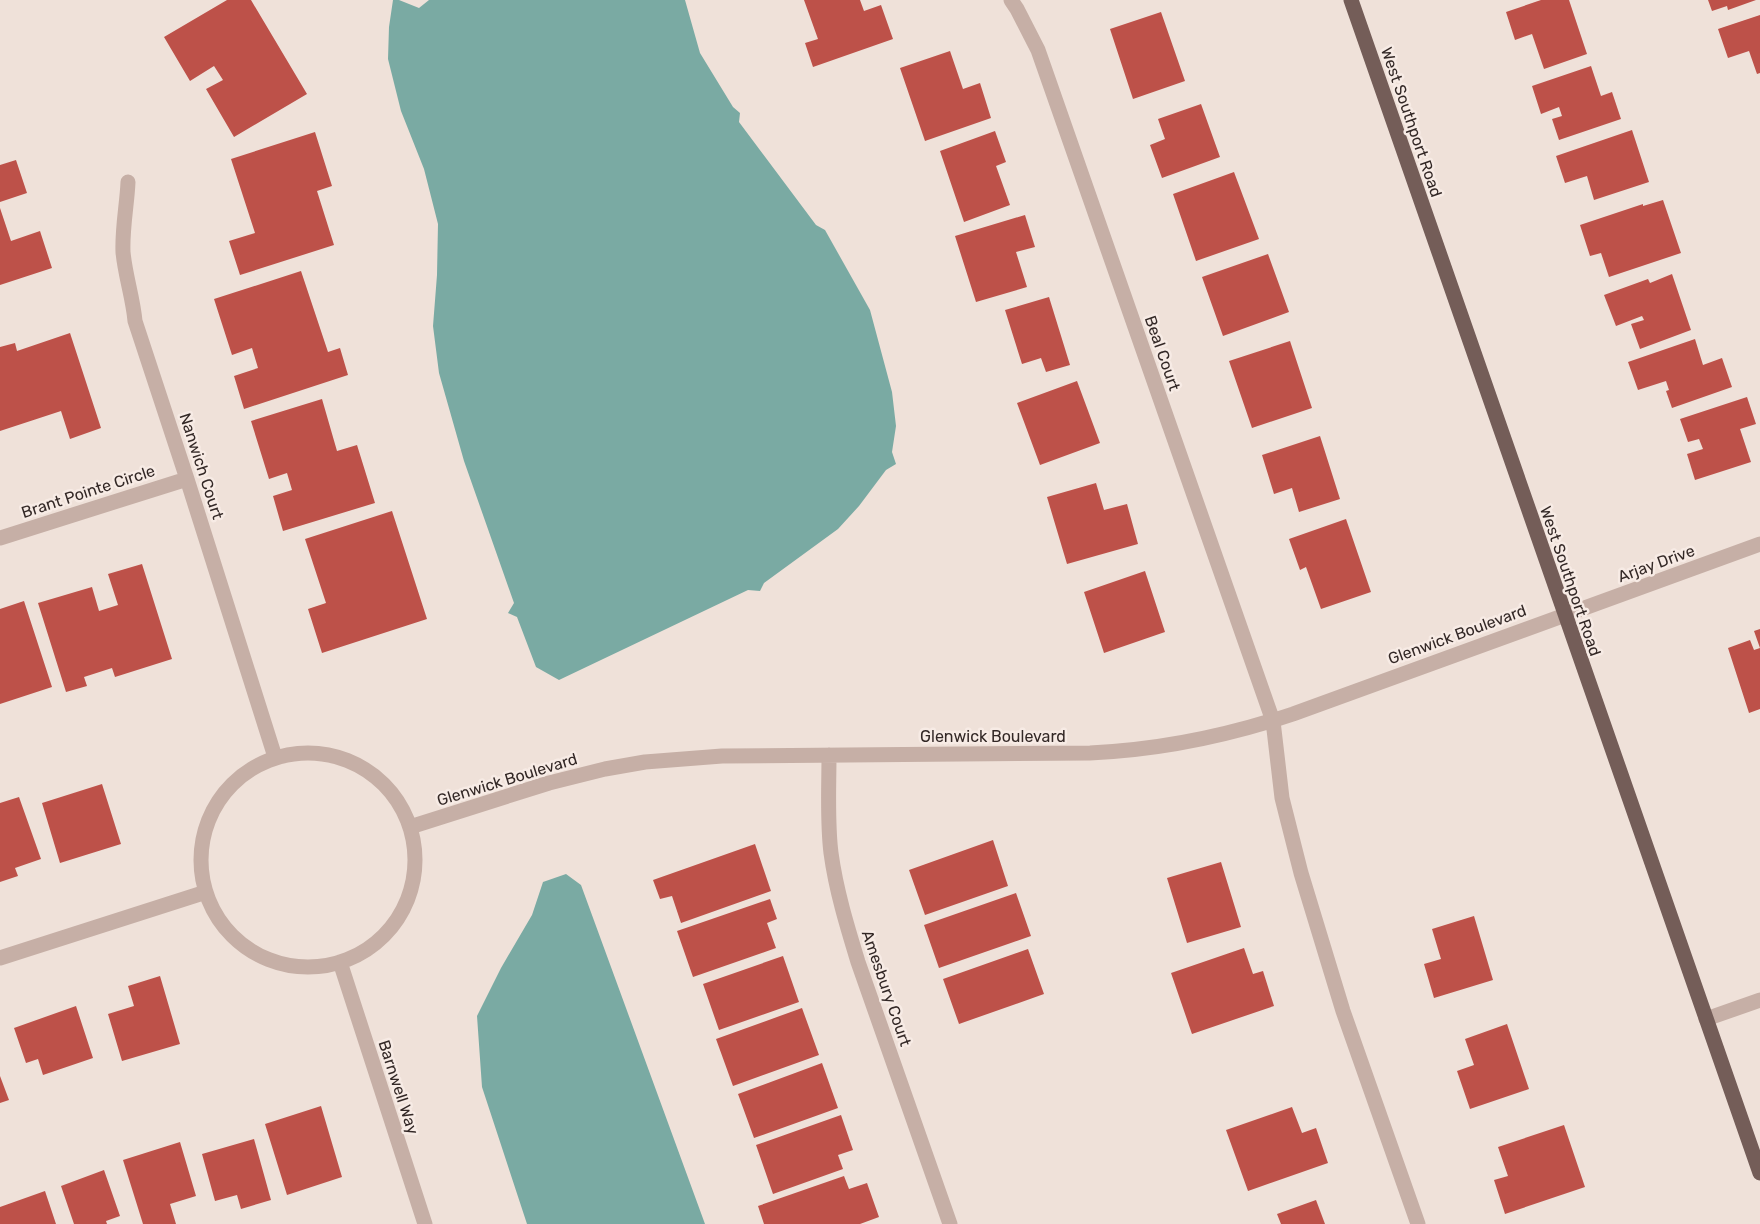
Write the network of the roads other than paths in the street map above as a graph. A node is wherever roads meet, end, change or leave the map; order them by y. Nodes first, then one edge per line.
1 (1011, 0) edge
2 (1351, 0) edge
3 (129, 182) dead end
4 (187, 479) junction
5 (0, 538) edge
6 (1760, 544) edge
7 (1564, 615) junction
8 (1273, 720) junction
9 (829, 755) junction
10 (275, 757) junction
11 (410, 827) junction
12 (206, 892) junction
13 (0, 958) edge
14 (340, 962) junction
15 (1760, 1000) edge
16 (1706, 1019) junction
17 (1760, 1173) edge
18 (424, 1224) edge
19 (950, 1224) edge
20 (1418, 1224) edge

1 - 8 street, Beal Court
2 - 7 main road, West Southport Road
3 - 4 street, Nanwich Court
4 - 5 street, Brant Pointe Circle
4 - 10 street, Nanwich Court
6 - 7 street, Arjay Drive
7 - 8 street, Glenwick Boulevard
7 - 16 main road, West Southport Road
8 - 9 street, Glenwick Boulevard
8 - 20 street, Beal Court
9 - 11 street, Glenwick Boulevard
9 - 19 street, Amesbury Court
10 - 11 street
10 - 12 street
11 - 14 street
12 - 13 street
12 - 14 street
14 - 18 street, Barnwell Way
15 - 16 street
16 - 17 main road, West Southport Road

